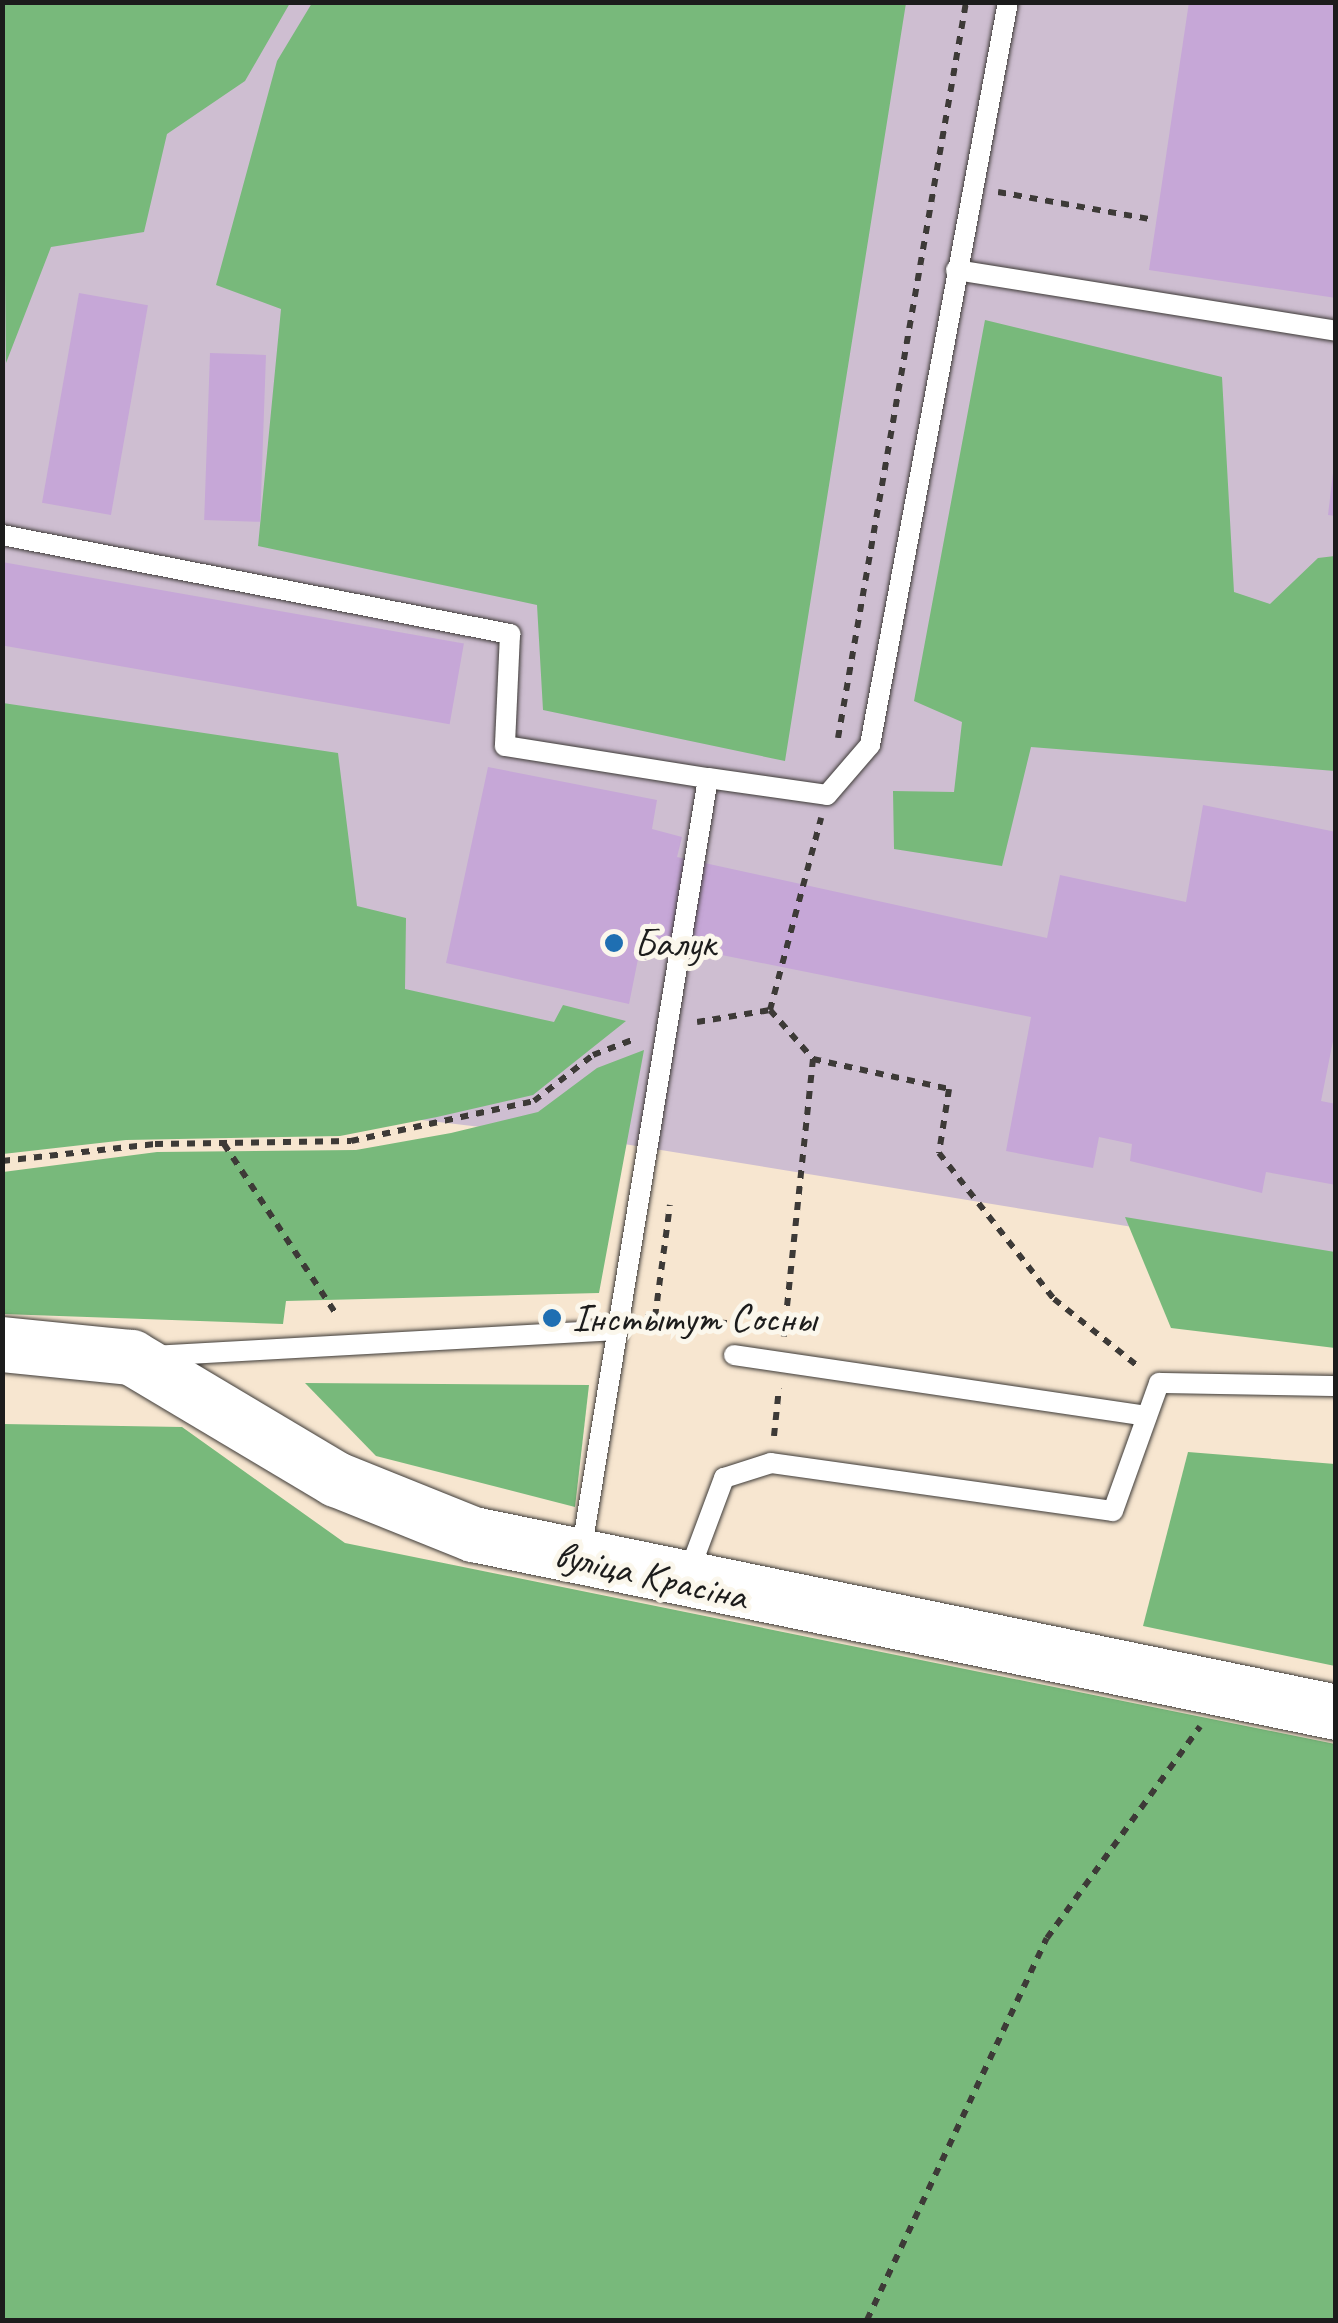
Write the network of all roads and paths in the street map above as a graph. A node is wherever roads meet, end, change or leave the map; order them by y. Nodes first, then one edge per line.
1 (966, 2) edge
2 (1008, 2) edge
3 (972, 187) junction
4 (1149, 219) dead end
5 (956, 270) junction
6 (1336, 331) edge
7 (2, 535) edge
8 (708, 778) junction
9 (828, 795) junction
10 (770, 1010) junction
11 (661, 1029) junction
12 (813, 1059) junction
13 (224, 1143) junction
14 (2, 1161) edge
15 (655, 1316) dead end
16 (359, 1319) dead end
17 (785, 1329) junction
18 (616, 1330) junction
19 (2, 1344) edge
20 (734, 1355) dead end
21 (131, 1357) junction
22 (782, 1361) junction
23 (1159, 1383) junction
24 (1336, 1386) edge
25 (1147, 1416) junction
26 (771, 1464) junction
27 (580, 1559) junction
28 (685, 1584) junction
29 (1223, 1696) junction
30 (1336, 1712) edge
31 (866, 2320) edge

1 - 9 path
2 - 3 lane
3 - 4 path
3 - 5 lane
5 - 6 lane
5 - 9 lane
7 - 8 lane
8 - 9 lane
8 - 11 lane
9 - 10 path
10 - 11 path
10 - 12 path
11 - 13 path
11 - 18 lane
12 - 17 path
12 - 23 path
13 - 14 path
13 - 16 path
15 - 17 path
17 - 22 path
18 - 21 lane
18 - 27 lane
19 - 21 street, вуліца Красіна
20 - 22 lane
21 - 27 street, вуліца Красіна
22 - 25 lane
22 - 26 path
23 - 24 lane
23 - 25 lane
25 - 26 lane
26 - 28 lane
27 - 28 street, вуліца Красіна
28 - 29 street, вуліца Красіна
29 - 30 street, вуліца Красіна
29 - 31 path

